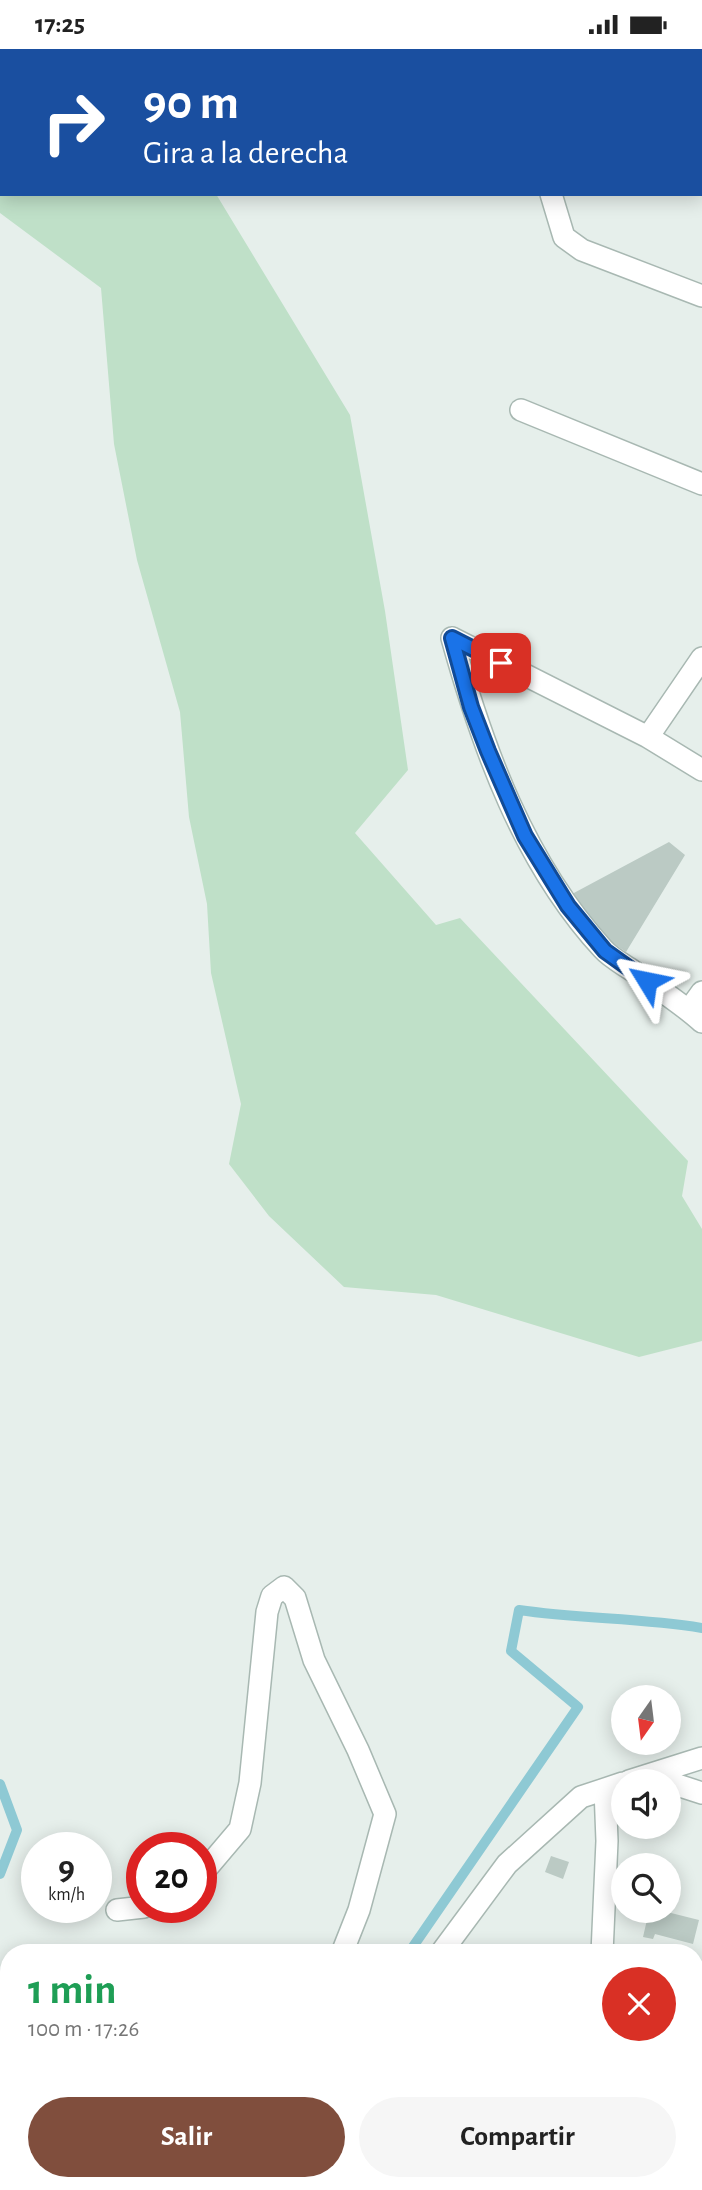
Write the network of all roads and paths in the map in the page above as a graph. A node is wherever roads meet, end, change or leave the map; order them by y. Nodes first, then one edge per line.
1 (552, 196) edge
2 (702, 296) edge
3 (521, 410) dead end
4 (702, 484) edge
5 (702, 658) edge
6 (648, 737) junction
7 (702, 769) edge
8 (702, 992) edge
9 (696, 1016) edge
10 (702, 1758) edge
11 (678, 1769) edge
12 (611, 1787) edge
13 (681, 1787) edge
14 (702, 1793) edge
15 (611, 1810) edge
16 (217, 1856) edge
17 (126, 1909) edge
18 (117, 1910) dead end
19 (346, 1944) edge
20 (448, 1944) edge
21 (602, 1944) edge

1 - 2 street
3 - 4 street
5 - 6 street
6 - 7 street
6 - 9 street
8 - 9 street
10 - 11 street
12 - 20 street
13 - 14 street
15 - 21 street
16 - 19 street
17 - 18 street

